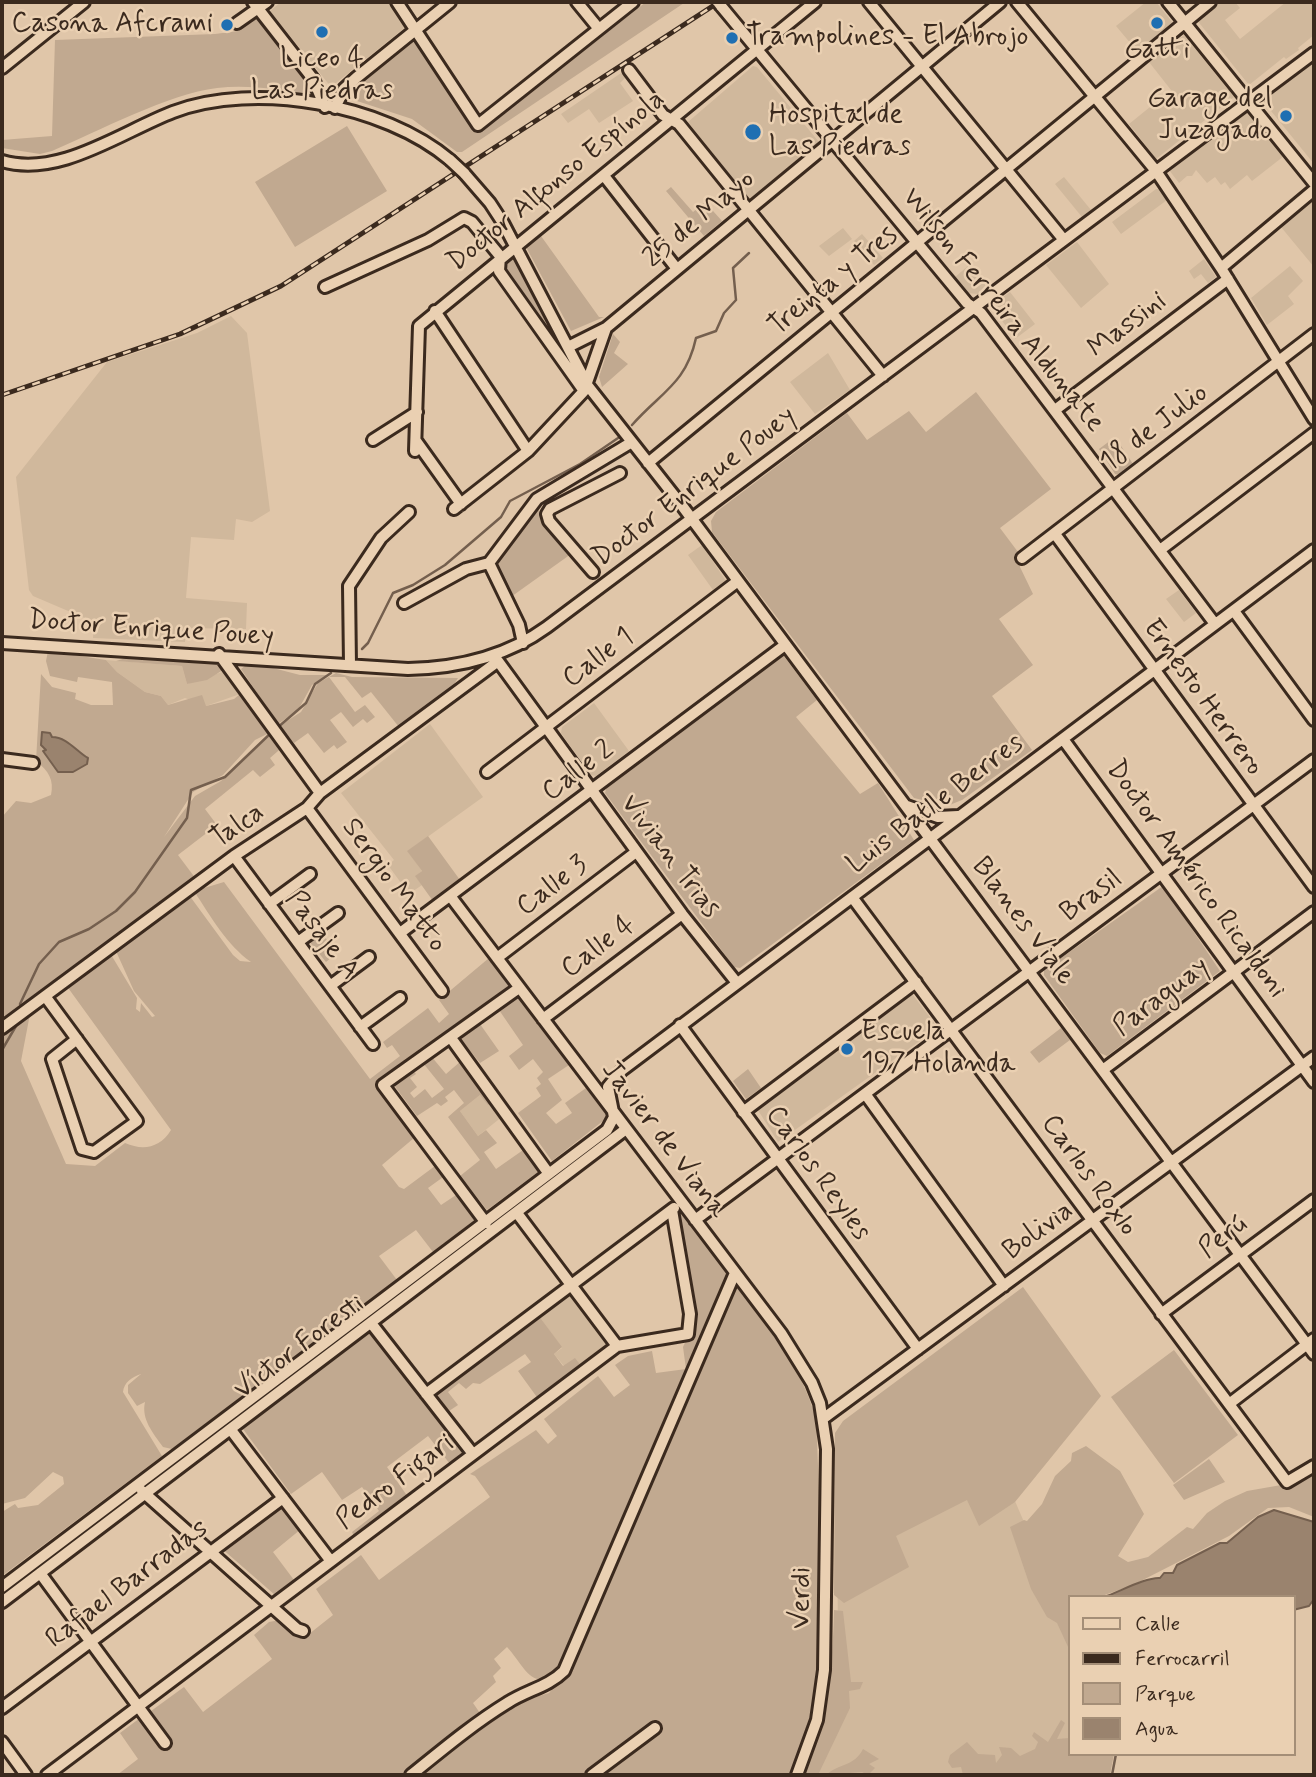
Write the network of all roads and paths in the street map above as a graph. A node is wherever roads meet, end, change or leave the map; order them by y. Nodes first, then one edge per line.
1 (84, 2) edge
2 (397, 2) edge
3 (450, 2) edge
4 (577, 2) edge
5 (633, 2) edge
6 (815, 2) edge
7 (869, 2) edge
8 (1000, 2) edge
9 (1017, 2) edge
10 (1168, 2) edge
11 (1210, 2) edge
12 (260, 4) edge
13 (719, 4) edge
14 (1185, 22) junction
15 (237, 23) dead end
16 (599, 29) junction
17 (415, 30) junction
18 (757, 50) junction
19 (1314, 53) edge
20 (922, 67) junction
21 (2, 68) edge
22 (629, 70) dead end
23 (1094, 96) junction
24 (1249, 102) junction
25 (330, 107) junction
26 (671, 120) junction
27 (834, 140) junction
28 (2, 161) edge
29 (1006, 170) junction
30 (1156, 171) junction
31 (605, 177) junction
32 (1314, 183) edge
33 (1314, 190) edge
34 (748, 210) junction
35 (1064, 240) junction
36 (917, 243) junction
37 (516, 247) junction
38 (500, 256) junction
39 (1221, 268) junction
40 (677, 269) junction
41 (1228, 279) junction
42 (325, 287) dead end
43 (974, 308) junction
44 (435, 311) junction
45 (831, 313) junction
46 (606, 328) junction
47 (1314, 334) edge
48 (568, 347) junction
49 (1280, 362) junction
50 (883, 376) junction
51 (586, 388) junction
52 (1055, 410) junction
53 (418, 412) junction
54 (1314, 419) edge
55 (1314, 433) edge
56 (373, 440) dead end
57 (632, 442) junction
58 (527, 451) junction
59 (648, 463) junction
60 (620, 473) dead end
61 (1114, 488) junction
62 (409, 512) dead end
63 (692, 518) junction
64 (1055, 534) junction
65 (1160, 550) junction
66 (1314, 550) edge
67 (1022, 558) dead end
68 (489, 563) junction
69 (593, 572) dead end
70 (738, 581) junction
71 (404, 603) dead end
72 (1234, 611) junction
73 (1216, 624) junction
74 (2, 643) edge
75 (523, 643) junction
76 (785, 645) junction
77 (219, 654) junction
78 (495, 658) junction
79 (350, 665) junction
80 (1154, 670) junction
81 (1314, 720) edge
82 (545, 728) junction
83 (1063, 739) junction
84 (2, 759) edge
85 (1314, 760) edge
86 (33, 763) dead end
87 (487, 772) dead end
88 (591, 791) junction
89 (320, 793) junction
90 (904, 805) junction
91 (1253, 806) junction
92 (307, 808) junction
93 (958, 816) junction
94 (930, 838) junction
95 (636, 852) junction
96 (234, 856) junction
97 (1163, 873) junction
98 (310, 874) dead end
99 (1314, 887) edge
100 (451, 897) junction
101 (852, 897) junction
102 (269, 904) junction
103 (1314, 912) edge
104 (338, 914) dead end
105 (682, 914) junction
106 (400, 933) junction
107 (298, 942) junction
108 (369, 957) dead end
109 (497, 958) junction
110 (1030, 971) junction
111 (1233, 973) junction
112 (916, 982) junction
113 (737, 984) junction
114 (330, 986) junction
115 (519, 988) junction
116 (442, 991) dead end
117 (45, 996) junction
118 (400, 998) dead end
119 (543, 1019) junction
120 (680, 1026) junction
121 (360, 1027) junction
122 (2, 1028) edge
123 (952, 1030) junction
124 (77, 1038) junction
125 (451, 1038) junction
126 (373, 1044) dead end
127 (1314, 1057) edge
128 (1302, 1066) junction
129 (1104, 1069) junction
130 (1314, 1082) edge
131 (866, 1095) junction
132 (612, 1110) junction
133 (743, 1112) junction
134 (626, 1129) junction
135 (777, 1160) junction
136 (1172, 1162) junction
137 (549, 1174) junction
138 (1314, 1200) edge
139 (682, 1202) junction
140 (672, 1210) junction
141 (517, 1213) junction
142 (695, 1220) junction
143 (1093, 1222) junction
144 (486, 1223) junction
145 (1241, 1253) junction
146 (735, 1273) junction
147 (572, 1286) junction
148 (1004, 1286) junction
149 (1161, 1314) junction
150 (371, 1323) junction
151 (617, 1346) junction
152 (1312, 1346) edge
153 (918, 1349) junction
154 (426, 1394) junction
155 (1229, 1404) junction
156 (824, 1418) junction
157 (231, 1430) junction
158 (472, 1454) junction
159 (1314, 1466) edge
160 (141, 1490) junction
161 (282, 1498) junction
162 (211, 1552) junction
163 (330, 1560) junction
164 (40, 1573) junction
165 (2, 1587) edge
166 (2, 1602) edge
167 (271, 1605) junction
168 (303, 1631) dead end
169 (90, 1642) junction
170 (139, 1706) junction
171 (2, 1708) edge
172 (655, 1728) dead end
173 (2, 1742) edge
174 (165, 1742) dead end
175 (26, 1775) edge
176 (47, 1775) edge
177 (411, 1775) edge
178 (592, 1775) edge
179 (797, 1775) edge

1 - 21 street
2 - 17 street
3 - 17 street
4 - 16 street
5 - 16 street
6 - 18 street, Doctor Alfonso Espínola
7 - 20 street
8 - 20 street, 25 de Mayo
9 - 23 street
10 - 14 street
11 - 14 street, Treinta y Tres
12 - 15 street
12 - 25 street
13 - 18 street, Wilson Ferreira Aldunate
14 - 23 street, Treinta y Tres
14 - 24 street
16 - 17 street
17 - 25 street
18 - 26 street, Doctor Alfonso Espínola
18 - 27 street, Wilson Ferreira Aldunate
19 - 24 street, Doctor Enrique Pouey
20 - 27 street, 25 de Mayo
20 - 29 street
22 - 26 street
23 - 29 street, Treinta y Tres
23 - 30 street
24 - 30 street, Doctor Enrique Pouey
24 - 32 street
25 - 28 street
25 - 37 street, bridge
26 - 31 street, Doctor Alfonso Espínola
26 - 34 street
27 - 34 street, 25 de Mayo
27 - 36 street, Wilson Ferreira Aldunate
29 - 35 street
29 - 36 street, Treinta y Tres
30 - 35 street, Doctor Enrique Pouey
30 - 39 street
31 - 37 street, Doctor Alfonso Espínola
31 - 40 street
33 - 39 street
34 - 40 street, 25 de Mayo
34 - 45 street
35 - 43 street, Doctor Enrique Pouey
36 - 43 street, Wilson Ferreira Aldunate
36 - 45 street, Treinta y Tres
37 - 38 street, Doctor Alfonso Espínola
37 - 48 street
38 - 42 street
38 - 44 street, Doctor Alfonso Espínola
38 - 51 street
39 - 41 street
40 - 46 street, 25 de Mayo
41 - 49 street
41 - 52 street, Massini
43 - 50 street, Doctor Enrique Pouey
43 - 52 street, Wilson Ferreira Aldunate
44 - 53 street, Doctor Alfonso Espínola
44 - 58 street
45 - 50 street
45 - 59 street, Treinta y Tres
46 - 48 street, 25 de Mayo
46 - 51 street
47 - 49 street, 18 de Julio
48 - 51 street
49 - 54 street
49 - 61 street, 18 de Julio
50 - 63 street, Doctor Enrique Pouey
51 - 57 street, Blanes Viale
51 - 58 street
52 - 61 street, Wilson Ferreira Aldunate
53 - 56 street
53 - 58 street, Doctor Alfonso Espínola
55 - 65 street
57 - 59 street, Blanes Viale
57 - 68 street
59 - 63 street, Blanes Viale
60 - 69 street
61 - 64 street, 18 de Julio
61 - 65 street, Wilson Ferreira Aldunate
62 - 79 street
63 - 70 street, Blanes Viale
63 - 75 street, Doctor Enrique Pouey
64 - 67 street, 18 de Julio
64 - 80 street, Ernesto Herrero
65 - 73 street, Wilson Ferreira Aldunate
66 - 72 street, Luis Batlle Berres
68 - 71 street
68 - 75 street
70 - 76 street, Blanes Viale
70 - 82 street, Calle 1
72 - 73 street, Luis Batlle Berres
72 - 81 street
73 - 80 street, Luis Batlle Berres
74 - 77 street, Doctor Enrique Pouey
75 - 78 street, Doctor Enrique Pouey
76 - 88 street, Calle 2
76 - 90 street, Blanes Viale
77 - 79 street, Doctor Enrique Pouey
77 - 89 street, Sergio Matto
78 - 79 street, Doctor Enrique Pouey
78 - 82 street, Vivian Trias
78 - 89 street, Talca
80 - 83 street, Luis Batlle Berres
80 - 91 street, Ernesto Herrero
82 - 87 street, Calle 1
82 - 88 street, Vivian Trias
83 - 93 street, Luis Batlle Berres
83 - 97 street, Doctor Américo Ricaldoni
84 - 86 street
85 - 91 street, Brasil
88 - 95 street, Vivian Trias
88 - 100 street, Calle 2
89 - 92 street, Talca
90 - 93 street
90 - 94 street, Blanes Viale
91 - 97 street, Brasil
91 - 99 street, Ernesto Herrero
92 - 96 street, Talca
92 - 106 street, Sergio Matto
93 - 94 street, Luis Batlle Berres
94 - 101 street, Luis Batlle Berres
94 - 110 street, Blanes Viale
95 - 105 street, Vivian Trias
95 - 109 street, Calle 3
96 - 102 street, Pasaje A
96 - 117 street, Talca
97 - 110 street, Brasil
97 - 111 street, Doctor Américo Ricaldoni
98 - 102 street
100 - 106 street, Calle 2
100 - 109 street, Javier de Viana
101 - 112 street, Carlos Roxlo
101 - 113 street, Luis Batlle Berres
102 - 107 street, Pasaje A
103 - 111 street, Paraguay
104 - 107 street
105 - 113 street, Vivian Trias
105 - 119 street, Calle 4
106 - 116 street, Sergio Matto
107 - 114 street, Pasaje A
108 - 114 street
109 - 115 street, Javier de Viana
110 - 123 street, Brasil
110 - 129 street, Blanes Viale
111 - 128 street, Doctor Américo Ricaldoni
111 - 129 street, Paraguay
112 - 123 street, Carlos Roxlo
112 - 133 street
113 - 120 street, Luis Batlle Berres
114 - 121 street, Pasaje A
115 - 119 street, Javier de Viana
115 - 125 street
117 - 122 street, Talca
117 - 124 street
118 - 121 street
119 - 132 street, Javier de Viana
120 - 132 street, Luis Batlle Berres
120 - 133 street, Carlos Reyles
121 - 126 street, Pasaje A
123 - 131 street, Brasil
123 - 143 street, Carlos Roxlo
124 - 124 street
125 - 137 street
125 - 144 street
127 - 128 street, Bolivia
128 - 130 street, Doctor Américo Ricaldoni
128 - 136 street, Bolivia
129 - 136 street, Blanes Viale
131 - 135 street, Brasil
131 - 148 street
132 - 134 street, Javier de Viana
132 - 137 street, Víctor Foresti
133 - 135 street, Carlos Reyles
134 - 139 street, Javier de Viana
134 - 141 street, Víctor Foresti
135 - 142 street, Brasil
135 - 153 street, Carlos Reyles
136 - 143 street, Bolivia
136 - 145 street, Blanes Viale
137 - 144 street, Víctor Foresti
138 - 145 street, Perú
139 - 140 street
139 - 142 street, Javier de Viana
140 - 147 street
140 - 151 street, Pedro Figari
141 - 147 street
141 - 150 street, Víctor Foresti
142 - 146 street, Javier de Viana
143 - 148 street, Bolivia
143 - 149 street, Carlos Roxlo
144 - 160 street, Víctor Foresti
145 - 149 street, Perú
145 - 152 street, Blanes Viale
146 - 156 street, Javier de Viana
146 - 177 street
147 - 151 street
147 - 154 street
148 - 153 street, Bolivia
149 - 155 street, Carlos Roxlo
150 - 154 street
150 - 157 street, Víctor Foresti
151 - 158 street, Pedro Figari
152 - 155 street
153 - 156 street, Bolivia
154 - 158 street
155 - 159 street, Carlos Roxlo
156 - 179 street, Verdi
157 - 160 street, Víctor Foresti
157 - 161 street
158 - 163 street, Pedro Figari
160 - 162 street
160 - 164 street, Víctor Foresti
160 - 165 street, Víctor Foresti
161 - 162 street, Rafael Barradas
161 - 163 street
162 - 167 street
162 - 169 street, Rafael Barradas
163 - 167 street, Pedro Figari
164 - 166 street, Víctor Foresti
164 - 169 street
167 - 168 street
167 - 170 street, Pedro Figari
169 - 170 street
169 - 171 street, Rafael Barradas
170 - 174 street
170 - 176 street, Pedro Figari
172 - 178 street
173 - 175 street

